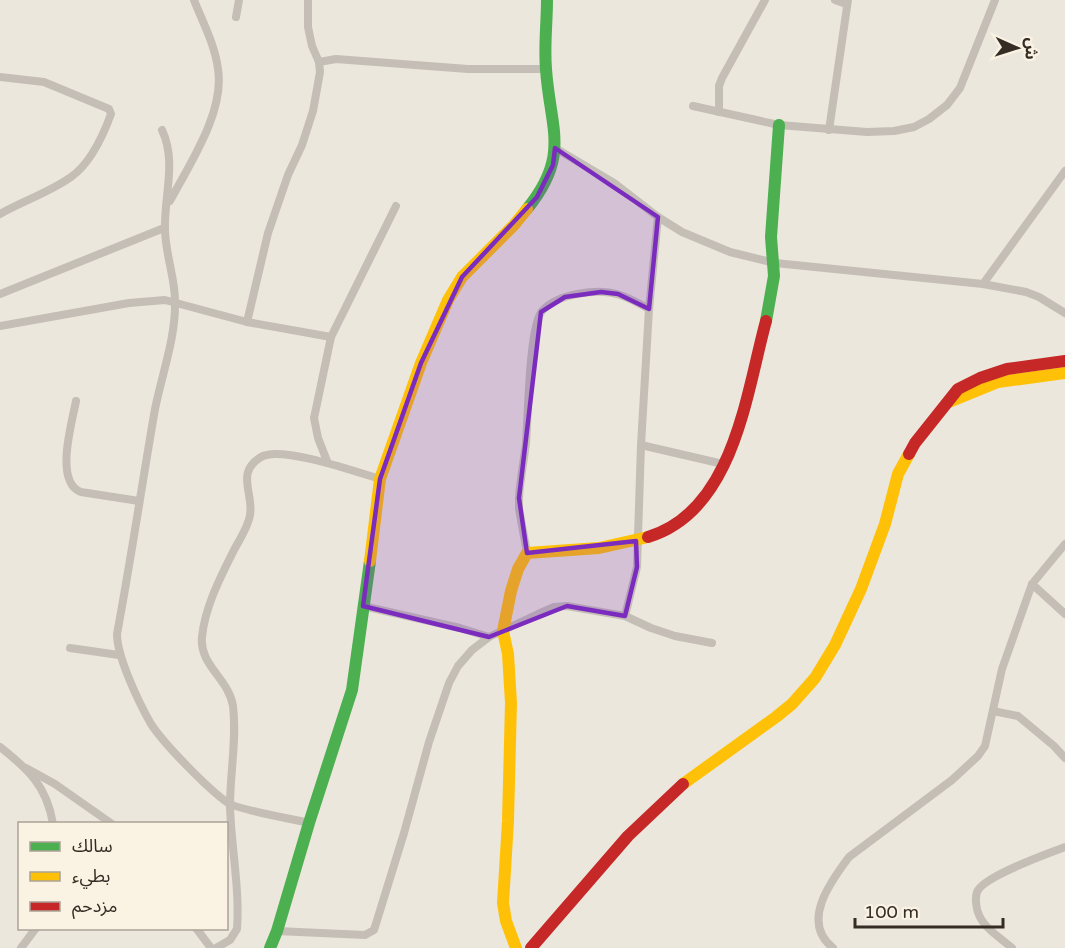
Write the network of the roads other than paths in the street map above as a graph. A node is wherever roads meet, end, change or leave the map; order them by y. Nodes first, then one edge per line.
1 (194, 0) edge
2 (239, 0) edge
3 (308, 0) edge
4 (547, 0) edge
5 (765, 0) edge
6 (835, 0) edge
7 (995, 0) edge
8 (847, 2) edge
9 (236, 17) dead end
10 (320, 62) junction
11 (546, 69) junction
12 (0, 77) edge
13 (693, 106) dead end
14 (719, 112) junction
15 (779, 125) junction
16 (162, 130) dead end
17 (829, 130) junction
18 (555, 148) junction
19 (1065, 171) edge
20 (1061, 183) edge
21 (396, 206) dead end
22 (167, 207) junction
23 (0, 214) edge
24 (658, 217) junction
25 (164, 228) junction
26 (775, 262) junction
27 (983, 284) junction
28 (0, 294) edge
29 (175, 301) junction
30 (649, 309) junction
31 (1065, 313) edge
32 (247, 322) junction
33 (0, 326) edge
34 (331, 337) junction
35 (1065, 362) edge
36 (1065, 373) edge
37 (76, 401) dead end
38 (949, 402) junction
39 (641, 445) junction
40 (327, 461) junction
41 (723, 464) junction
42 (380, 479) junction
43 (139, 501) junction
44 (636, 541) junction
45 (1065, 544) edge
46 (527, 553) junction
47 (1032, 584) junction
48 (363, 606) junction
49 (1065, 614) edge
50 (626, 616) junction
51 (503, 631) junction
52 (489, 637) junction
53 (712, 643) dead end
54 (70, 648) dead end
55 (119, 656) junction
56 (993, 711) junction
57 (0, 747) edge
58 (1065, 758) edge
59 (26, 768) junction
60 (230, 804) junction
61 (52, 822) edge
62 (109, 822) edge
63 (309, 823) junction
64 (1065, 847) edge
65 (34, 930) edge
66 (198, 930) edge
67 (277, 931) junction
68 (21, 948) edge
69 (211, 948) edge
70 (216, 948) edge
71 (270, 948) edge
72 (516, 948) edge
73 (531, 948) edge
74 (832, 948) edge
75 (1012, 948) edge

1 - 22 street
2 - 9 street
3 - 10 street
4 - 11 street
5 - 14 street
6 - 8 street
7 - 17 street
8 - 17 street
10 - 11 street
10 - 32 street
11 - 18 street
12 - 23 street
13 - 14 street
14 - 15 street
15 - 17 street
15 - 26 street
16 - 22 street
18 - 24 street
18 - 42 street
19 - 20 street
20 - 27 street
21 - 34 street
22 - 25 street
24 - 26 street
24 - 30 street
25 - 28 street
25 - 29 street
26 - 27 street
26 - 41 street
27 - 31 street
29 - 32 street
29 - 33 street
29 - 43 street
30 - 39 street
30 - 46 street
32 - 34 street
34 - 40 street
35 - 38 street
36 - 38 street
37 - 43 street
38 - 73 street
39 - 41 street
39 - 44 street
40 - 42 street
40 - 60 street
41 - 44 street
42 - 48 street
43 - 55 street
44 - 46 street
44 - 50 street
45 - 47 street
46 - 51 street
47 - 49 street
47 - 56 street
48 - 52 street
48 - 63 street
50 - 51 street
50 - 53 street
51 - 52 street
51 - 72 street
52 - 67 street
54 - 55 street
55 - 60 street
56 - 58 street
56 - 74 street
57 - 59 street
59 - 61 street
59 - 62 street
60 - 63 street
60 - 70 street
63 - 67 street
64 - 75 street
65 - 68 street
66 - 69 street
67 - 71 street

